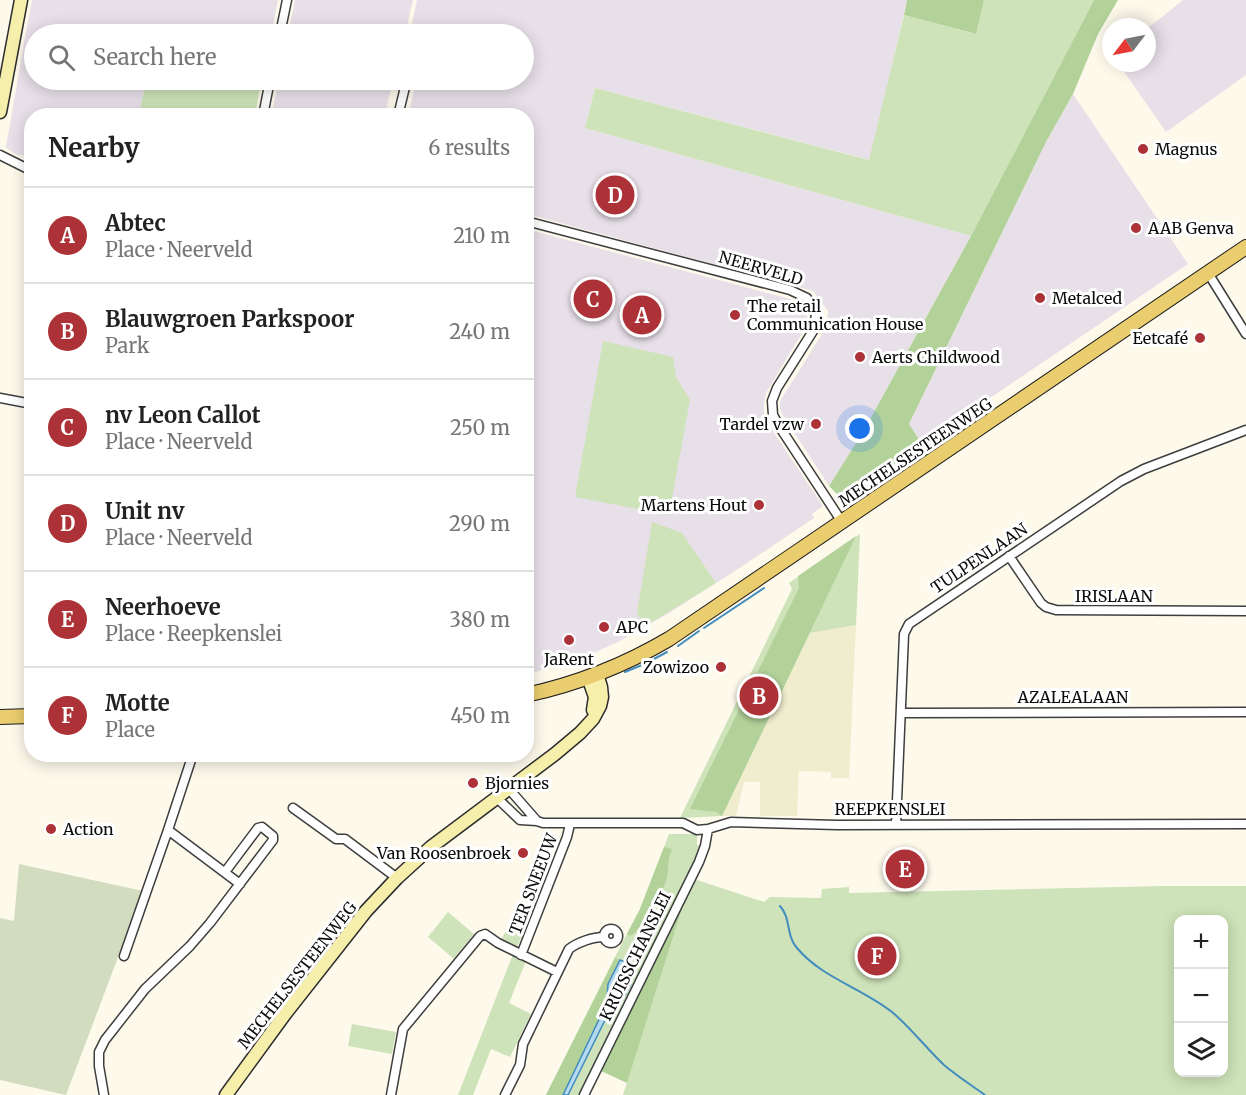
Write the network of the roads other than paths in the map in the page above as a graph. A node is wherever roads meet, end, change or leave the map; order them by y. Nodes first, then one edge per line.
1 (21, 0) edge
2 (287, 0) edge
3 (282, 24) edge
4 (268, 90) edge
5 (404, 90) edge
6 (265, 108) edge
7 (400, 108) edge
8 (0, 112) edge
9 (0, 155) edge
10 (24, 167) edge
11 (534, 223) edge
12 (1246, 247) edge
13 (1208, 273) junction
14 (1246, 334) edge
15 (0, 398) edge
16 (24, 402) edge
17 (1246, 430) edge
18 (842, 522) junction
19 (1009, 556) junction
20 (1246, 611) edge
21 (593, 675) junction
22 (534, 693) edge
23 (901, 712) junction
24 (1246, 712) edge
25 (24, 716) edge
26 (0, 717) edge
27 (191, 762) edge
28 (509, 789) junction
29 (497, 798) junction
30 (292, 808) dead end
31 (537, 821) junction
32 (570, 824) junction
33 (1246, 824) edge
34 (896, 825) junction
35 (168, 830) junction
36 (708, 830) junction
37 (225, 872) junction
38 (397, 878) junction
39 (240, 884) junction
40 (604, 937) dead end
41 (521, 955) junction
42 (124, 956) dead end
43 (557, 972) junction
44 (105, 1095) edge
45 (226, 1095) edge
46 (391, 1095) edge
47 (506, 1095) edge
48 (584, 1095) edge

1 - 8 street
2 - 3 street
4 - 6 street
5 - 7 street
9 - 10 street
11 - 18 street, NEERVELD
12 - 13 main road, MECHELSESTEENWEG
13 - 14 street
13 - 18 main road, MECHELSESTEENWEG
15 - 16 street
17 - 19 street, TULPENLAAN
18 - 21 main road, MECHELSESTEENWEG
19 - 20 street, IRISLAAN
19 - 23 street, TULPENLAAN
21 - 22 main road
21 - 28 street, MECHELSESTEENWEG
23 - 24 street, AZALEALAAN
23 - 34 street, TULPENLAAN
25 - 26 main road
27 - 35 street
28 - 29 street, MECHELSESTEENWEG
28 - 31 street
29 - 31 street, REEPKENSLEI
29 - 38 street, MECHELSESTEENWEG
30 - 38 street
31 - 32 street, REEPKENSLEI
32 - 36 street, REEPKENSLEI
32 - 41 street, TER SNEEUW
33 - 34 street, REEPKENSLEI
34 - 36 street, REEPKENSLEI
35 - 37 street
35 - 42 street
36 - 48 street, KRUISSCHANSLEI
37 - 39 street
37 - 39 street
38 - 45 street, MECHELSESTEENWEG
39 - 44 street
40 - 43 street
41 - 43 street, TER SNEEUW
41 - 46 street, TER SNEEUW
43 - 47 street

